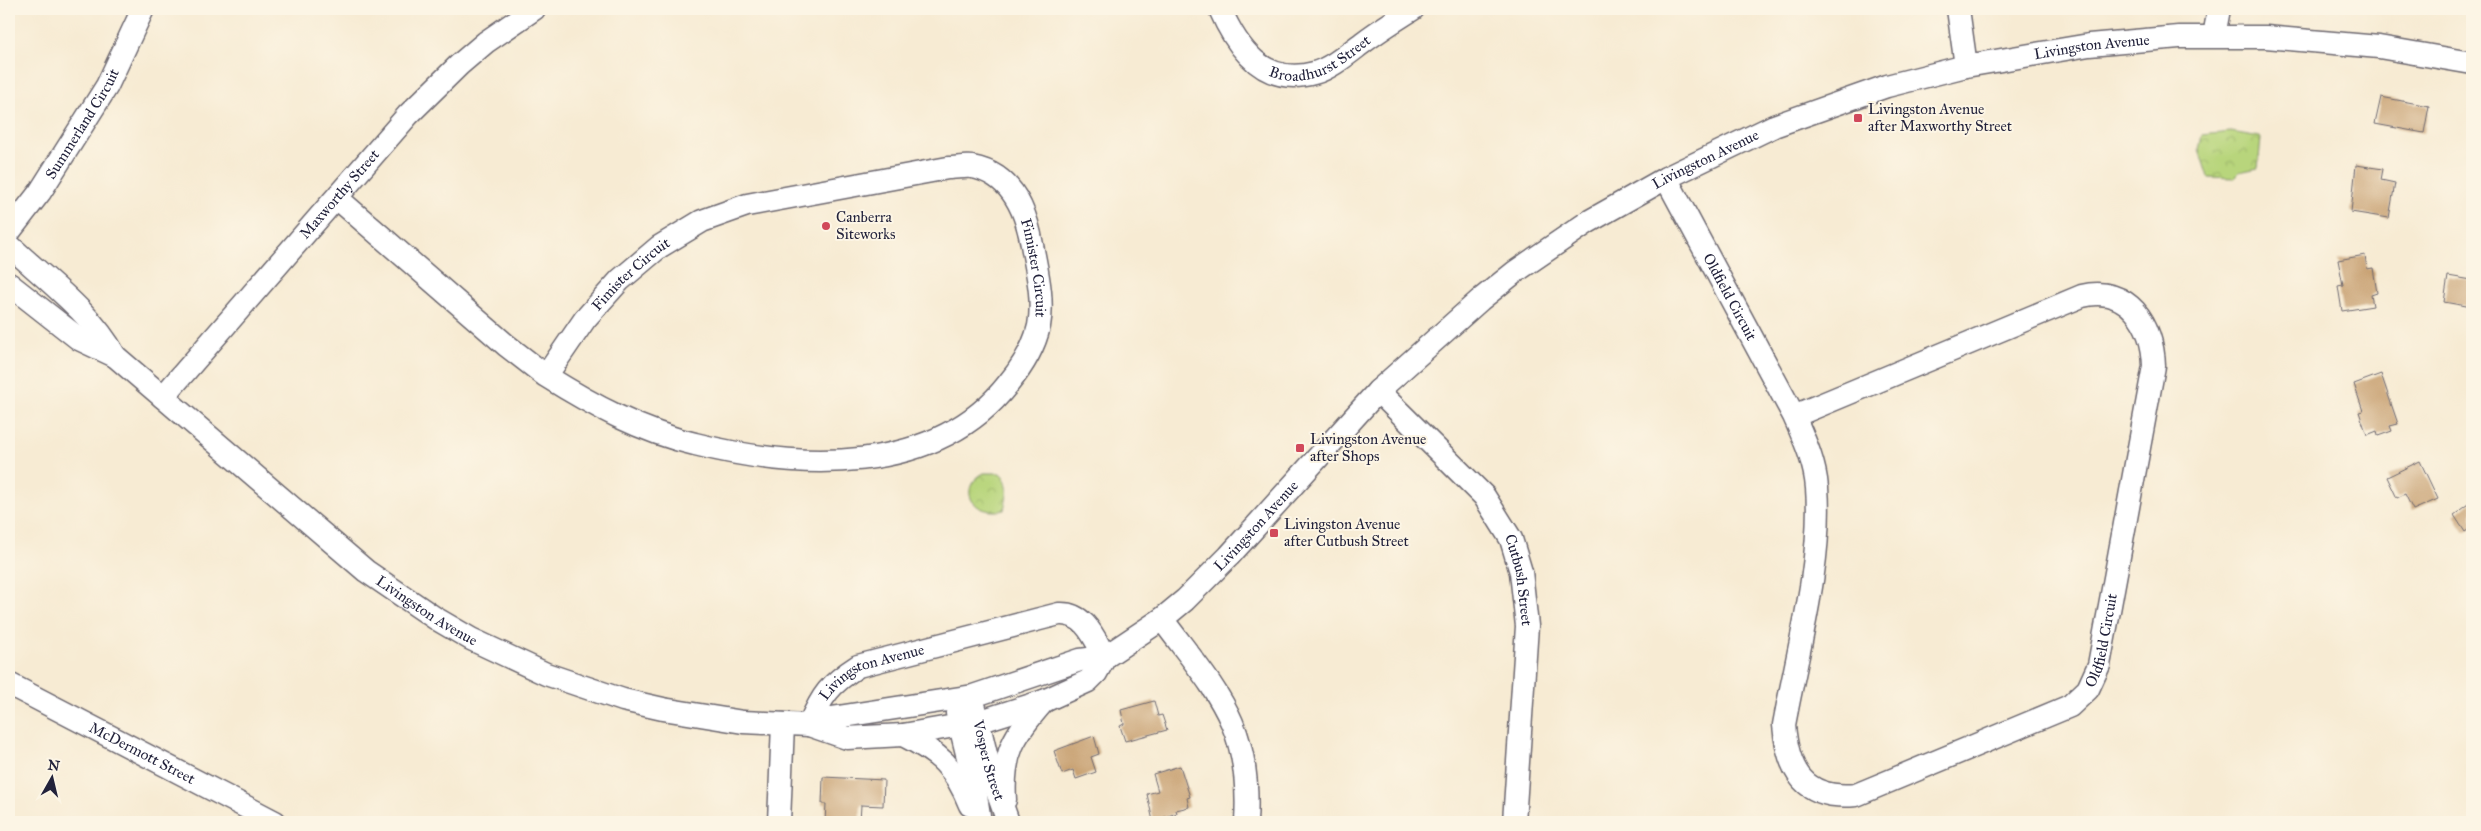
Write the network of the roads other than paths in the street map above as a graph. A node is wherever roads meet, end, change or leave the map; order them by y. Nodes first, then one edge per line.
1 (143, 9) edge
2 (534, 9) edge
3 (1220, 9) edge
4 (1413, 9) edge
5 (1958, 9) edge
6 (2219, 9) edge
7 (2214, 36) junction
8 (2472, 63) edge
9 (1966, 66) junction
10 (1666, 178) junction
11 (336, 198) junction
12 (9, 232) edge
13 (9, 245) edge
14 (9, 284) edge
15 (115, 356) junction
16 (546, 376) junction
17 (1378, 391) junction
18 (163, 398) junction
19 (1794, 416) junction
20 (1162, 619) junction
21 (1105, 657) junction
22 (9, 684) edge
23 (963, 698) junction
24 (1044, 701) junction
25 (783, 724) junction
26 (970, 724) junction
27 (809, 725) junction
28 (903, 735) junction
29 (1007, 820) edge
30 (275, 822) edge
31 (779, 822) edge
32 (978, 822) edge
33 (1246, 822) edge
34 (1514, 822) edge

1 - 12 street, Summerland Circuit
2 - 11 street, Maxworthy Street
3 - 4 street, Broadhurst Street
5 - 9 street
6 - 7 street
7 - 8 street, Livingston Avenue
7 - 9 street, Livingston Avenue
9 - 10 street, Livingston Avenue
10 - 17 street, Livingston Avenue
10 - 19 street, Oldfield Circuit
11 - 16 street, Fimister Circuit
11 - 18 street, Maxworthy Street
13 - 15 street, Livingston Avenue
14 - 15 street, Livingston Avenue
15 - 18 street, Livingston Avenue
16 - 16 street, Fimister Circuit
17 - 20 street, Livingston Avenue
17 - 34 street, Cutbush Street
18 - 25 street, Livingston Avenue
19 - 19 street, Oldfield Circuit
20 - 21 street, Livingston Avenue
20 - 33 street
21 - 23 street, Livingston Avenue
21 - 24 street, Livingston Avenue
21 - 27 street, Livingston Avenue
22 - 30 street, McDermott Street
23 - 26 street, Vosper Street
23 - 27 street, Livingston Avenue
24 - 26 street, Livingston Avenue
24 - 29 street
25 - 27 street, Livingston Avenue
25 - 31 street
26 - 28 street, Livingston Avenue
26 - 29 street, Vosper Street
26 - 32 street, Vosper Street
27 - 28 street, Livingston Avenue
28 - 32 street

